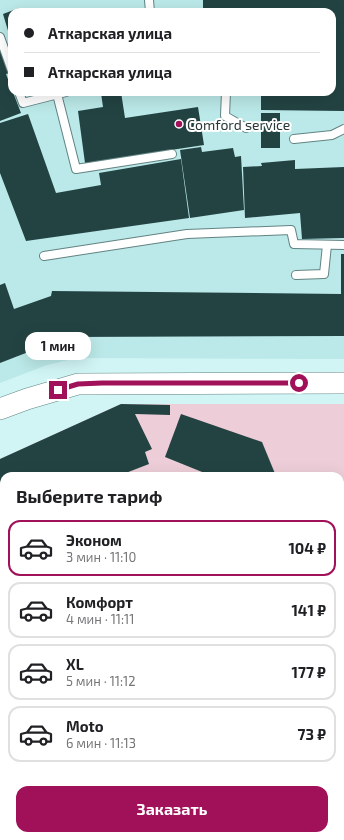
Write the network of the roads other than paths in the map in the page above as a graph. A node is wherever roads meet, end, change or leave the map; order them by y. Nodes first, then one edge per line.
1 (0, 37) edge
2 (8, 60) edge
3 (20, 96) edge
4 (49, 96) edge
5 (58, 96) edge
6 (226, 96) edge
7 (246, 128) dead end
8 (344, 129) edge
9 (294, 139) dead end
10 (172, 154) dead end
11 (327, 245) junction
12 (344, 245) edge
13 (44, 256) dead end
14 (296, 274) dead end
15 (344, 383) edge
16 (0, 409) edge

1 - 2 lane
3 - 4 lane
5 - 10 lane
6 - 7 lane
8 - 9 lane
11 - 12 lane
11 - 13 lane
11 - 14 lane
15 - 16 street

